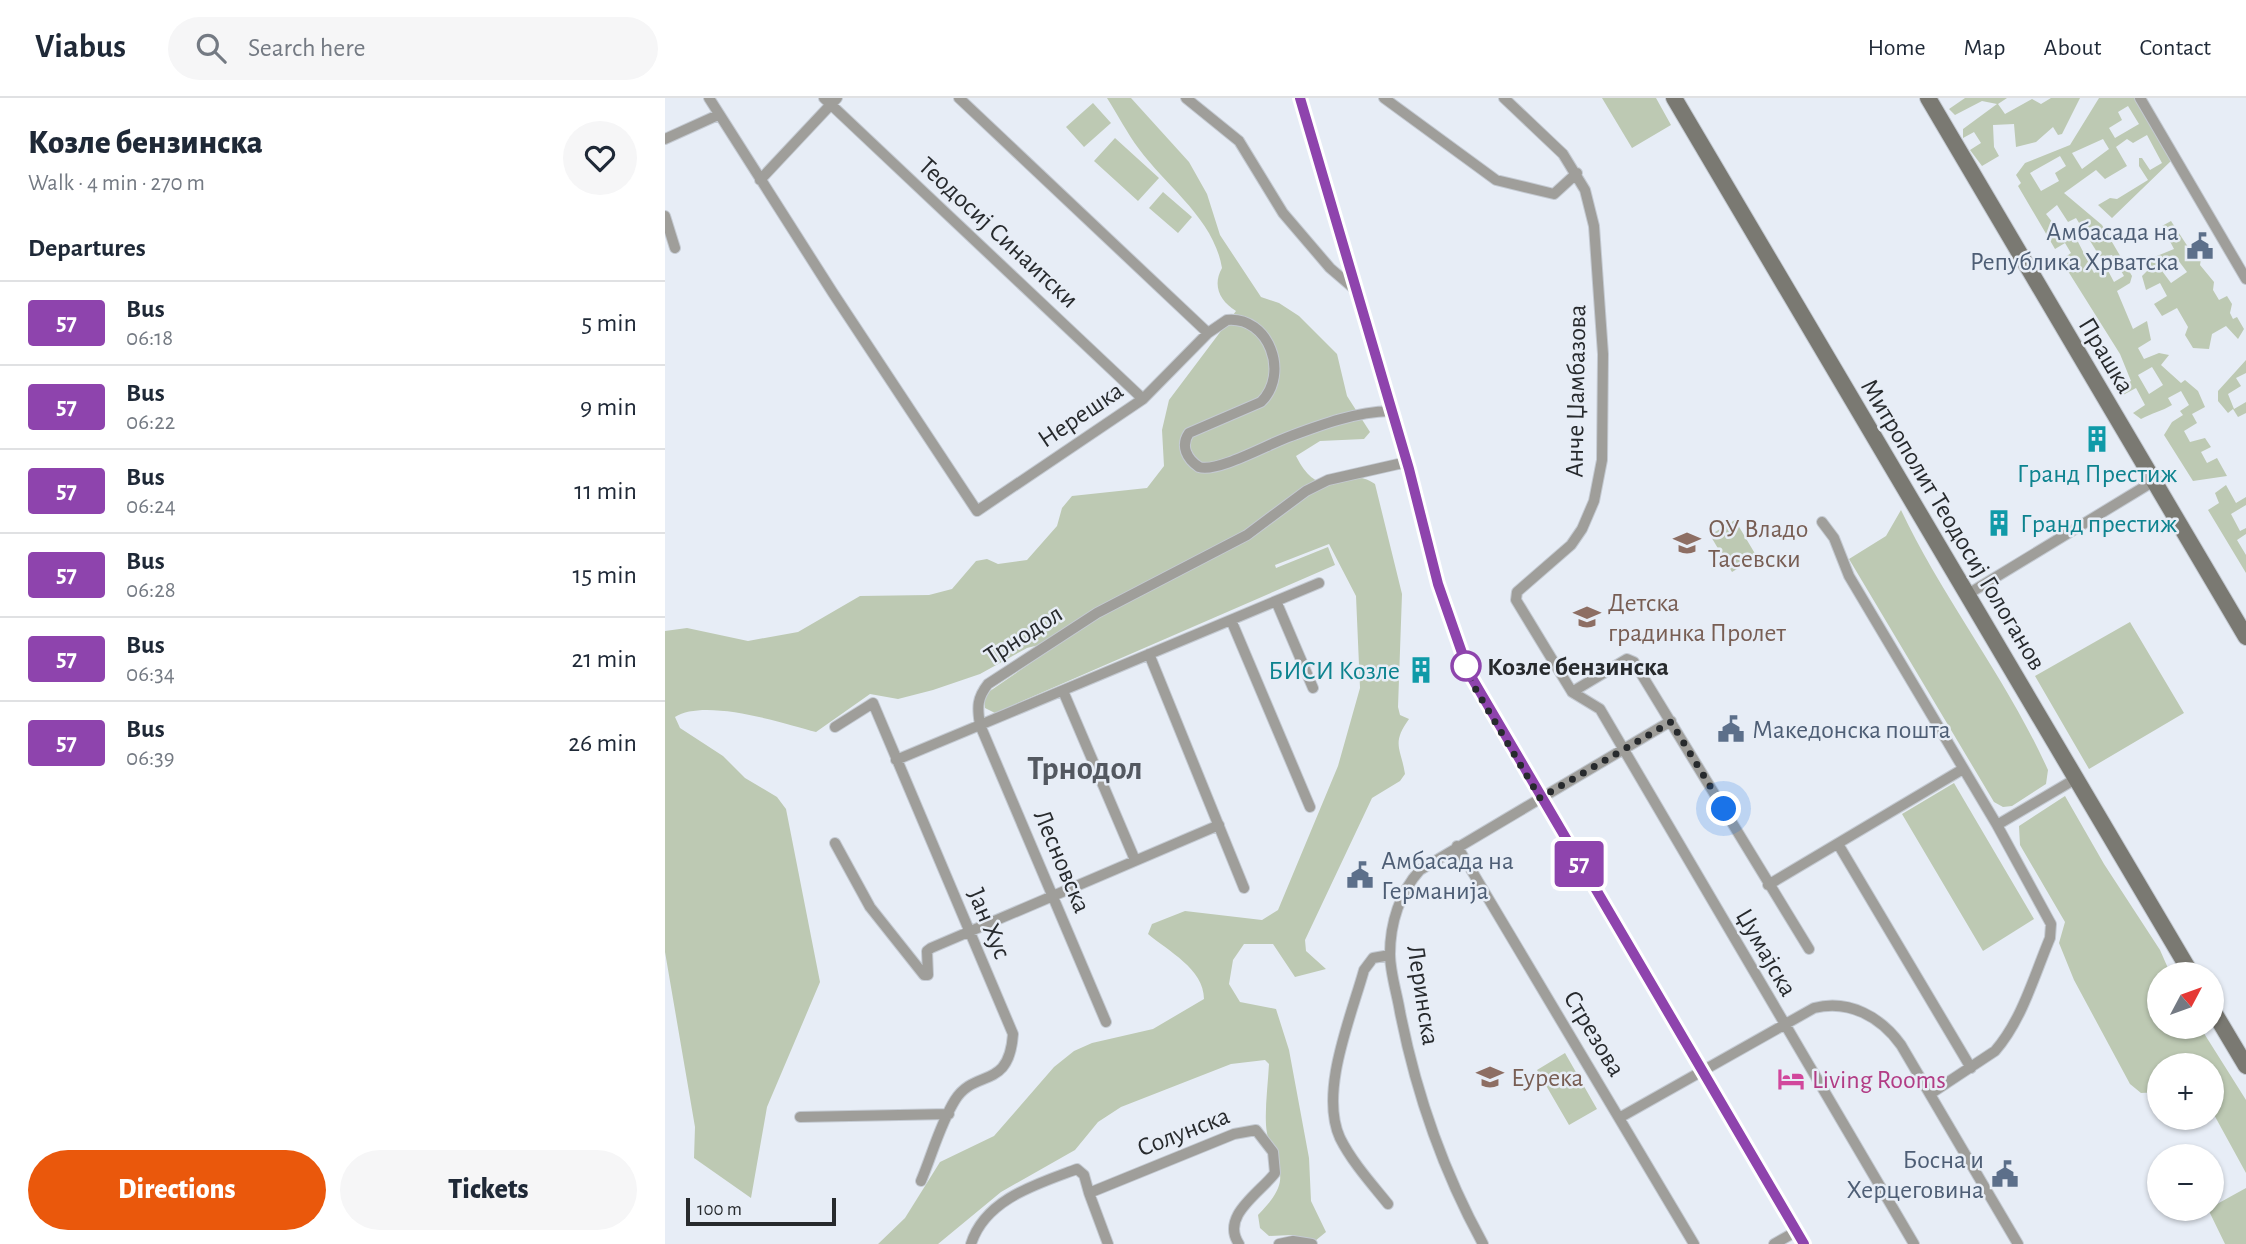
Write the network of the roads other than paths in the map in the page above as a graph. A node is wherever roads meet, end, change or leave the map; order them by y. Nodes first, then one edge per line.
1 (709, 98) edge
2 (959, 98) edge
3 (1186, 98) edge
4 (1300, 98) edge
5 (1384, 98) edge
6 (1504, 98) edge
7 (1674, 98) edge
8 (1928, 98) edge
9 (2140, 98) edge
10 (831, 100) edge
11 (718, 115) junction
12 (665, 139) edge
13 (1577, 173) junction
14 (760, 180) junction
15 (665, 216) edge
16 (675, 248) dead end
17 (2246, 279) edge
18 (1358, 292) junction
19 (1208, 333) junction
20 (1143, 399) junction
21 (1390, 411) junction
22 (1407, 462) junction
23 (2154, 481) junction
24 (1822, 523) dead end
25 (1319, 583) dead end
26 (1968, 594) junction
27 (1276, 601) junction
28 (1230, 620) junction
29 (2246, 636) edge
30 (1149, 654) junction
31 (1314, 688) dead end
32 (1063, 691) junction
33 (1572, 692) junction
34 (1671, 722) junction
35 (980, 725) junction
36 (835, 727) dead end
37 (1621, 748) junction
38 (896, 760) junction
39 (1963, 769) junction
40 (2077, 778) junction
41 (1540, 798) junction
42 (1310, 807) dead end
43 (1219, 825) junction
44 (1997, 825) junction
45 (835, 843) dead end
46 (1838, 845) junction
47 (1457, 846) junction
48 (1135, 860) junction
49 (1768, 885) junction
50 (1244, 888) dead end
51 (1053, 895) junction
52 (969, 931) junction
53 (1809, 949) dead end
54 (1390, 955) junction
55 (2184, 962) edge
56 (1106, 1022) dead end
57 (1782, 1024) junction
58 (2224, 1029) edge
59 (2246, 1066) edge
60 (1971, 1068) junction
61 (1703, 1071) junction
62 (1930, 1094) junction
63 (949, 1114) junction
64 (800, 1117) dead end
65 (1619, 1118) junction
66 (921, 1181) dead end
67 (1089, 1193) junction
68 (1388, 1204) dead end
69 (1797, 1231) junction
70 (971, 1244) edge
71 (1108, 1244) edge
72 (1239, 1244) edge
73 (1279, 1244) edge
74 (1312, 1244) edge
75 (1483, 1244) edge
76 (1693, 1244) edge
77 (1775, 1244) edge
78 (1804, 1244) edge
79 (1914, 1244) edge
80 (2018, 1244) edge

1 - 11 street, Нерешка
2 - 19 street
3 - 18 street
4 - 18 street
5 - 13 street
6 - 13 street
7 - 26 street, Митрополит Теодосиј Гологанов
8 - 23 street, Прашка
9 - 17 street
10 - 14 street
10 - 20 street, Теодосиј Синаитски
11 - 12 street
11 - 14 street, Нерешка
13 - 33 street, Анче Џамбазова
14 - 20 street, Нерешка
15 - 16 street
18 - 21 street
19 - 20 street, Нерешка
19 - 21 street, Нерешка
21 - 22 street
22 - 35 street, Трнодол
22 - 41 street
23 - 26 street
23 - 29 street, Прашка
24 - 39 street
25 - 27 street
26 - 40 street, Митрополит Теодосиј Гологанов
27 - 28 street
27 - 31 street
28 - 30 street
28 - 42 street
30 - 32 street
30 - 43 street
32 - 35 street
32 - 48 street
33 - 34 street
33 - 37 street, Џумајска
34 - 37 street, Леринска
34 - 49 street
35 - 38 street
35 - 51 street, Лесновска
36 - 38 street, Јан Хус
37 - 41 street, Леринска
37 - 57 street, Џумајска
38 - 52 street, Јан Хус
39 - 44 street
39 - 46 street
40 - 44 street
40 - 55 street, Митрополит Теодосиј Гологанов
41 - 47 street, Леринска
41 - 61 street
43 - 48 street
43 - 50 street
44 - 60 street
45 - 52 street
46 - 49 street
46 - 60 street
47 - 54 street, Леринска
47 - 65 street, Стрезова
48 - 51 street
49 - 53 street
51 - 52 street
51 - 56 street, Лесновска
52 - 63 street, Јан Хус
54 - 68 street
54 - 75 street, Леринска
57 - 61 street
57 - 62 street
57 - 79 street, Џумајска
58 - 59 street
60 - 62 street
61 - 65 street
61 - 69 street
62 - 80 street
63 - 64 street
63 - 66 street, Јан Хус
65 - 76 street, Стрезова
67 - 70 street
67 - 71 street
67 - 72 street, Солунска
69 - 77 street
69 - 78 street
73 - 74 street

